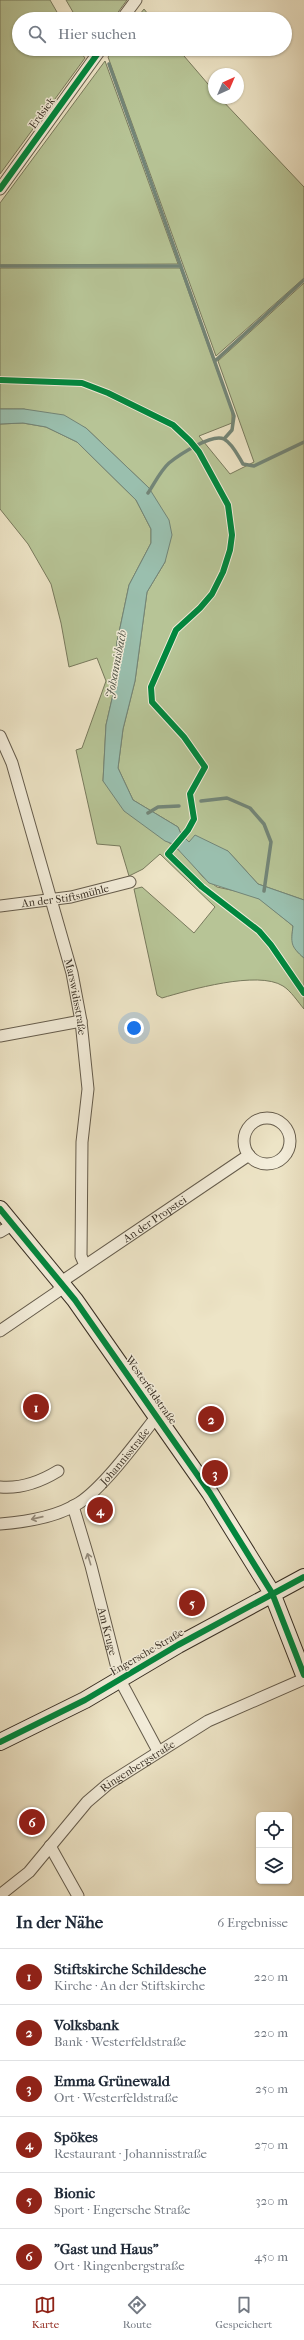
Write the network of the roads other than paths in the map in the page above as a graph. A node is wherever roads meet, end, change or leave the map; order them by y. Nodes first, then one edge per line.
1 (136, 0) edge
2 (127, 12) edge
3 (96, 56) edge
4 (0, 189) edge
5 (0, 736) edge
6 (130, 882) dead end
7 (51, 900) junction
8 (0, 906) edge
9 (81, 1021) junction
10 (0, 1036) edge
11 (249, 1155) junction
12 (0, 1209) edge
13 (6, 1229) edge
14 (85, 1265) junction
15 (62, 1284) junction
16 (0, 1331) edge
17 (157, 1416) junction
18 (58, 1471) dead end
19 (0, 1487) edge
20 (73, 1506) junction
21 (0, 1524) edge
22 (304, 1577) edge
23 (272, 1593) junction
24 (304, 1674) edge
25 (304, 1679) edge
26 (120, 1680) junction
27 (0, 1742) edge
28 (158, 1751) junction
29 (50, 1846) junction
30 (0, 1895) edge
31 (78, 1896) edge

1 - 2 street
3 - 4 street, Erdsiek
5 - 7 street, Marswidisstraße
6 - 7 street, An der Stiftsmühle
7 - 8 street, An der Stiftsmühle
7 - 9 street, Marswidisstraße
9 - 10 street
9 - 14 street, Marswidisstraße
11 - 11 street
11 - 14 street, An der Propstei
12 - 13 main road, Westerfeldstraße
13 - 15 main road, Westerfeldstraße
14 - 15 street, An der Propstei
15 - 16 street, An der Propstei
15 - 17 main road, Westerfeldstraße
17 - 20 street, Johannisstraße
17 - 23 main road, Westerfeldstraße
18 - 19 street
20 -> 21 street, Johannisstraße
26 -> 20 street, Am Kruge
22 - 23 main road, Engersche Straße
23 - 24 main road, Westerfeldstraße
23 - 26 main road, Engersche Straße
25 - 28 street, Ringenbergstraße
26 - 27 main road, Engersche Straße
26 - 28 street, Am Kruge
28 - 29 street, Ringenbergstraße
29 - 30 street, Ringenbergstraße
29 - 31 street

